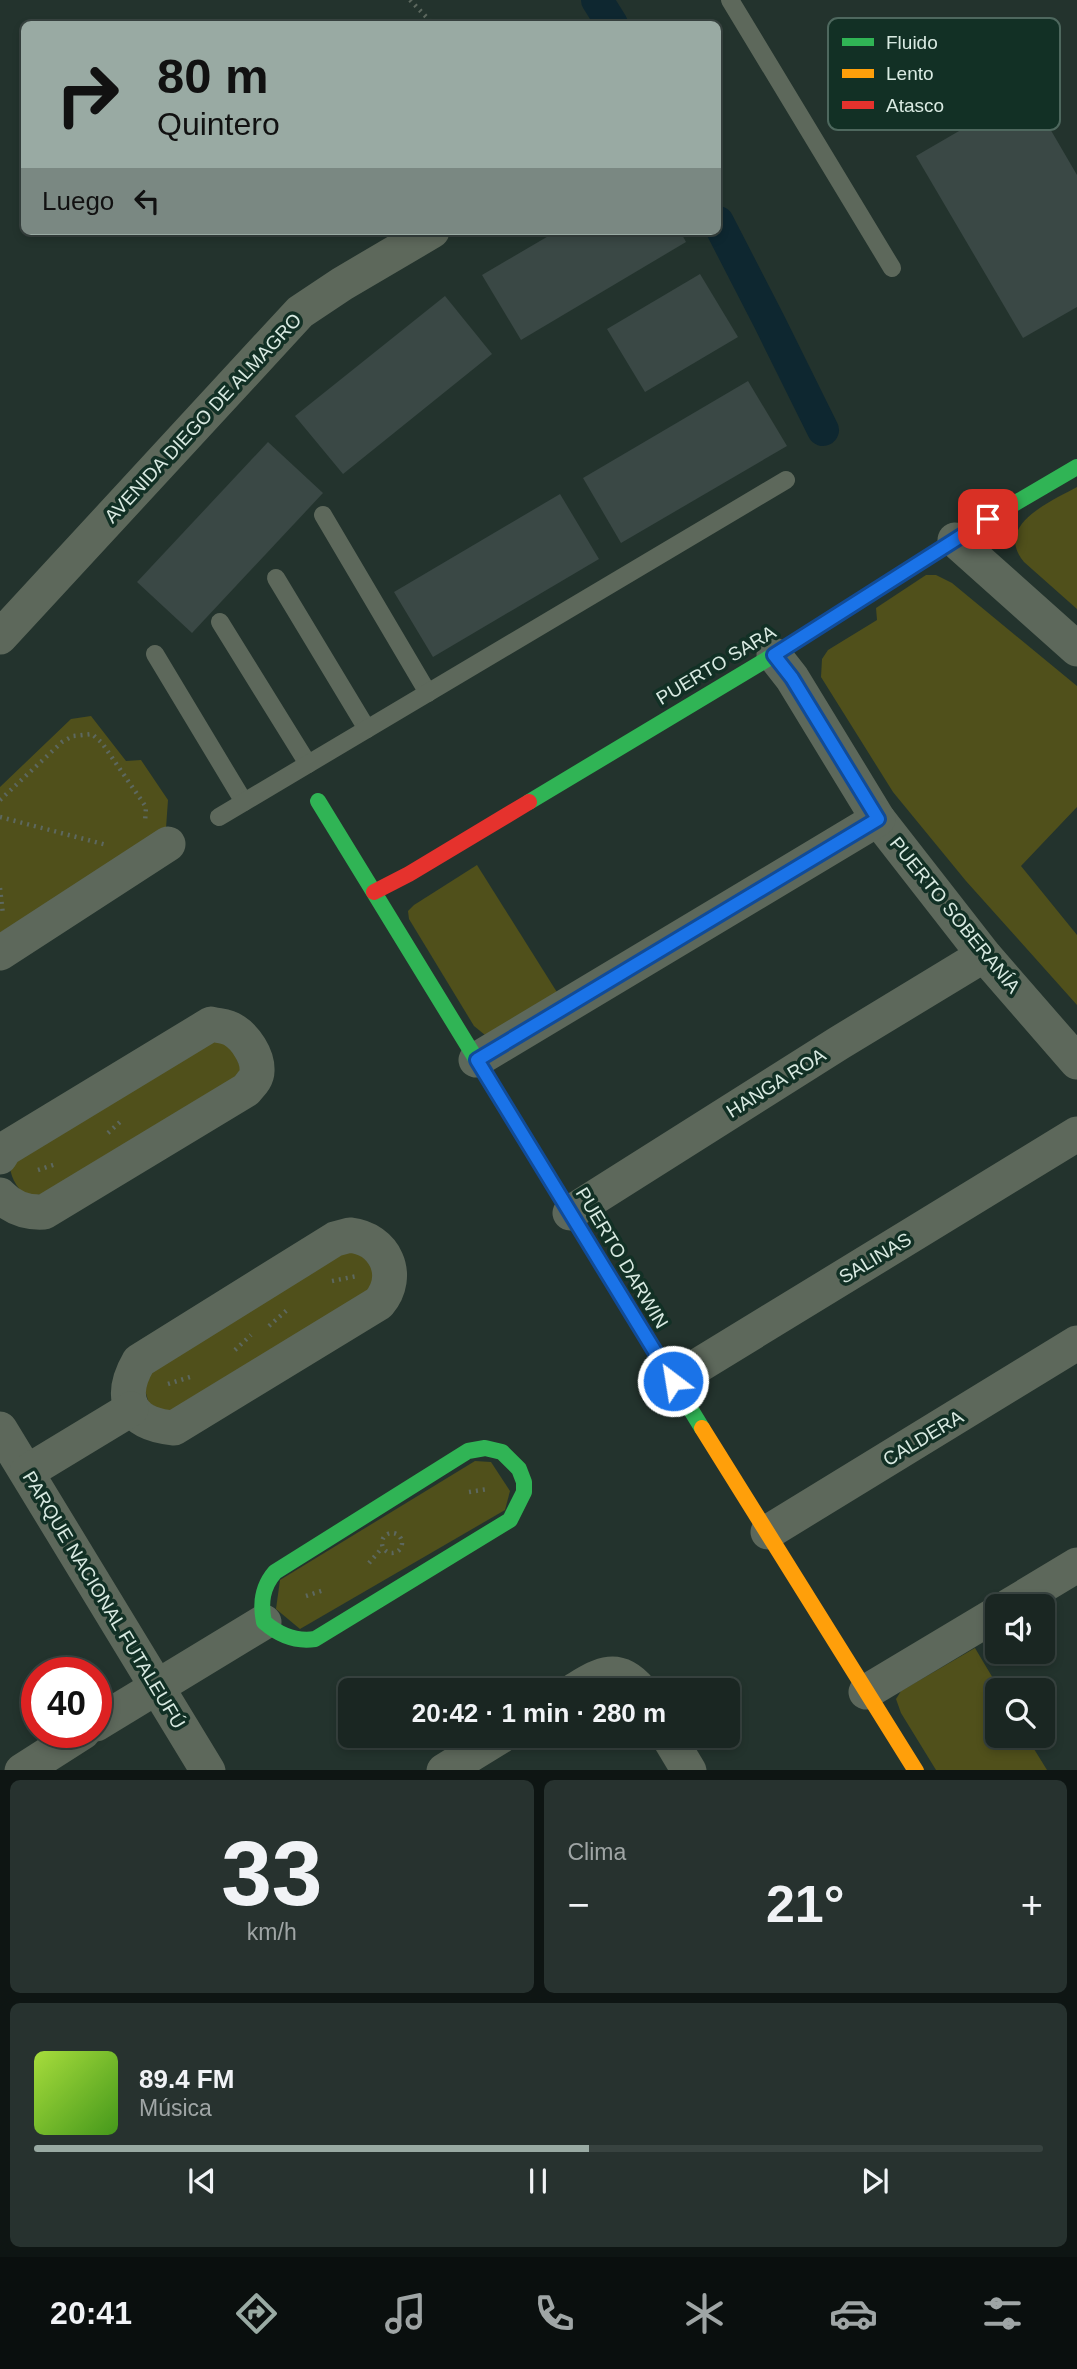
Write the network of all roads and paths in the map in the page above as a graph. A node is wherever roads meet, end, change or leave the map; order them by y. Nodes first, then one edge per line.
1 (410, 0) edge
2 (730, 0) edge
3 (430, 21) edge
4 (425, 235) edge
5 (892, 268) dead end
6 (1077, 467) edge
7 (786, 480) dead end
8 (323, 515) dead end
9 (954, 540) junction
10 (276, 578) dead end
11 (220, 622) dead end
12 (0, 637) edge
13 (1077, 649) edge
14 (155, 654) dead end
15 (774, 655) junction
16 (428, 693) junction
17 (367, 729) junction
18 (308, 781) junction
19 (0, 800) edge
20 (244, 802) junction
21 (0, 817) edge
22 (219, 817) dead end
23 (878, 819) junction
24 (153, 844) junction
25 (374, 892) junction
26 (15, 913) dead end
27 (0, 922) edge
28 (0, 953) edge
29 (984, 955) junction
30 (477, 1060) junction
31 (1077, 1062) edge
32 (1077, 1135) edge
33 (0, 1157) edge
34 (0, 1195) edge
35 (570, 1213) junction
36 (390, 1270) junction
37 (325, 1283) dead end
38 (289, 1309) dead end
39 (262, 1321) dead end
40 (269, 1326) junction
41 (251, 1327) dead end
42 (270, 1334) dead end
43 (1077, 1343) edge
44 (230, 1354) dead end
45 (194, 1375) dead end
46 (673, 1381) junction
47 (129, 1403) junction
48 (0, 1429) edge
49 (27, 1472) junction
50 (768, 1532) junction
51 (383, 1548) junction
52 (1077, 1565) edge
53 (362, 1572) dead end
54 (328, 1589) dead end
55 (1029, 1594) edge
56 (263, 1616) junction
57 (985, 1621) edge
58 (594, 1678) edge
59 (627, 1678) edge
60 (157, 1686) junction
61 (866, 1692) junction
62 (112, 1714) edge
63 (57, 1748) edge
64 (481, 1748) edge
65 (675, 1748) edge
66 (22, 1770) edge
67 (208, 1770) edge
68 (444, 1770) edge
69 (689, 1770) edge
70 (916, 1770) edge

1 - 3 path
2 - 5 lane
4 - 12 street, AVENIDA DIEGO DE ALMAGRO
6 - 9 street, PUERTO SARA
7 - 16 lane
8 - 16 lane
9 - 13 street
9 - 15 street, PUERTO SARA
10 - 17 lane
11 - 18 lane
14 - 20 lane
15 - 23 street, PUERTO SOBERANÍA
15 - 25 street, PUERTO SARA
16 - 17 lane
17 - 18 lane
18 - 20 lane
18 - 25 street, PUERTO DARWIN
19 - 24 path
20 - 22 lane
21 - 24 path
23 - 29 street, PUERTO SOBERANÍA
23 - 30 street
24 - 28 street
25 - 30 street, PUERTO DARWIN
26 - 27 path
29 - 31 street, PUERTO SOBERANÍA
29 - 35 street, HANGA ROA
30 - 35 street, PUERTO DARWIN
32 - 46 street, SALINAS
33 - 34 street
35 - 46 street, PUERTO DARWIN
36 - 37 path
36 - 47 street
36 - 47 street
38 - 40 path
39 - 40 path
40 - 42 path
41 - 44 path
43 - 50 street, CALDERA
45 - 47 path
46 - 50 street, PUERTO DARWIN
47 - 49 street
48 - 49 street, PARQUE NACIONAL FUTALEUFÚ
49 - 60 street, PARQUE NACIONAL FUTALEUFÚ
50 - 61 street, PUERTO DARWIN
51 - 51 path
51 - 53 path
52 - 55 street
54 - 56 path
56 - 56 street
56 - 60 street
57 - 61 street
58 - 59 street
60 - 62 street
60 - 67 street, PARQUE NACIONAL FUTALEUFÚ
61 - 70 street, PUERTO DARWIN
63 - 66 street
64 - 68 street
65 - 69 street

